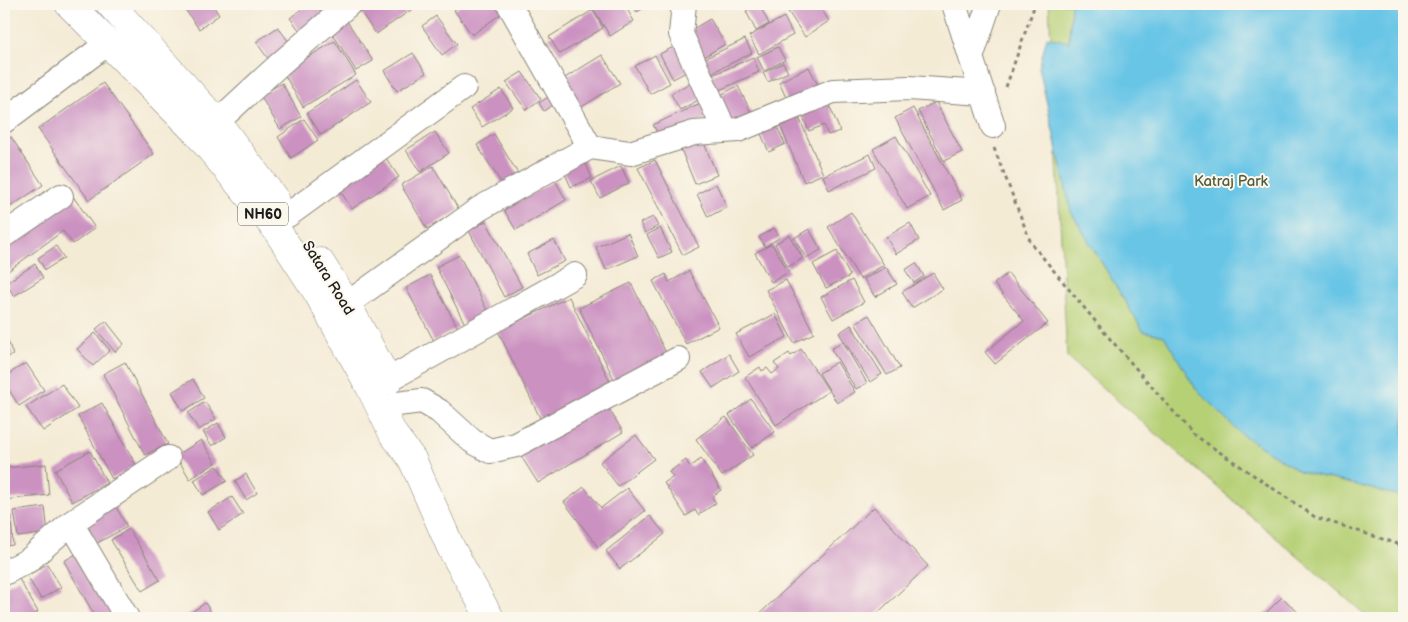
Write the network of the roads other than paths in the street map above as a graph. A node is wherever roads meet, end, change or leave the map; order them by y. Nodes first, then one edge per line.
1 (68, 4) edge
2 (110, 4) edge
3 (349, 4) edge
4 (509, 4) edge
5 (684, 4) edge
6 (954, 4) edge
7 (988, 4) edge
8 (108, 43) junction
9 (972, 58) junction
10 (464, 87) dead end
11 (983, 93) junction
12 (4, 121) edge
13 (217, 122) junction
14 (993, 126) road end
15 (725, 131) junction
16 (590, 147) junction
17 (61, 196) dead end
18 (288, 215) junction
19 (4, 235) edge
20 (575, 275) dead end
21 (347, 304) junction
22 (678, 359) dead end
23 (392, 392) junction
24 (168, 458) dead end
25 (412, 458) junction
26 (71, 523) junction
27 (4, 573) edge
28 (127, 618) edge
29 (490, 618) edge

1 - 8 highway, NH60
2 - 13 highway, Satara Road / NH60
3 - 13 street
4 - 16 street
5 - 15 street
6 - 9 street
7 - 9 street
8 - 12 street
8 - 25 highway, NH60
9 - 11 street
10 - 18 street
11 - 14 street
11 - 15 street
13 - 18 highway, Satara Road / NH60
15 - 16 street
16 - 21 street
17 - 19 street
18 - 21 highway, Satara Road / NH60
20 - 23 street
21 - 23 highway, Satara Road / NH60
22 - 23 street
23 - 25 highway, Satara Road / NH60
24 - 26 street
25 - 29 highway, NH60
26 - 27 street
26 - 28 street

